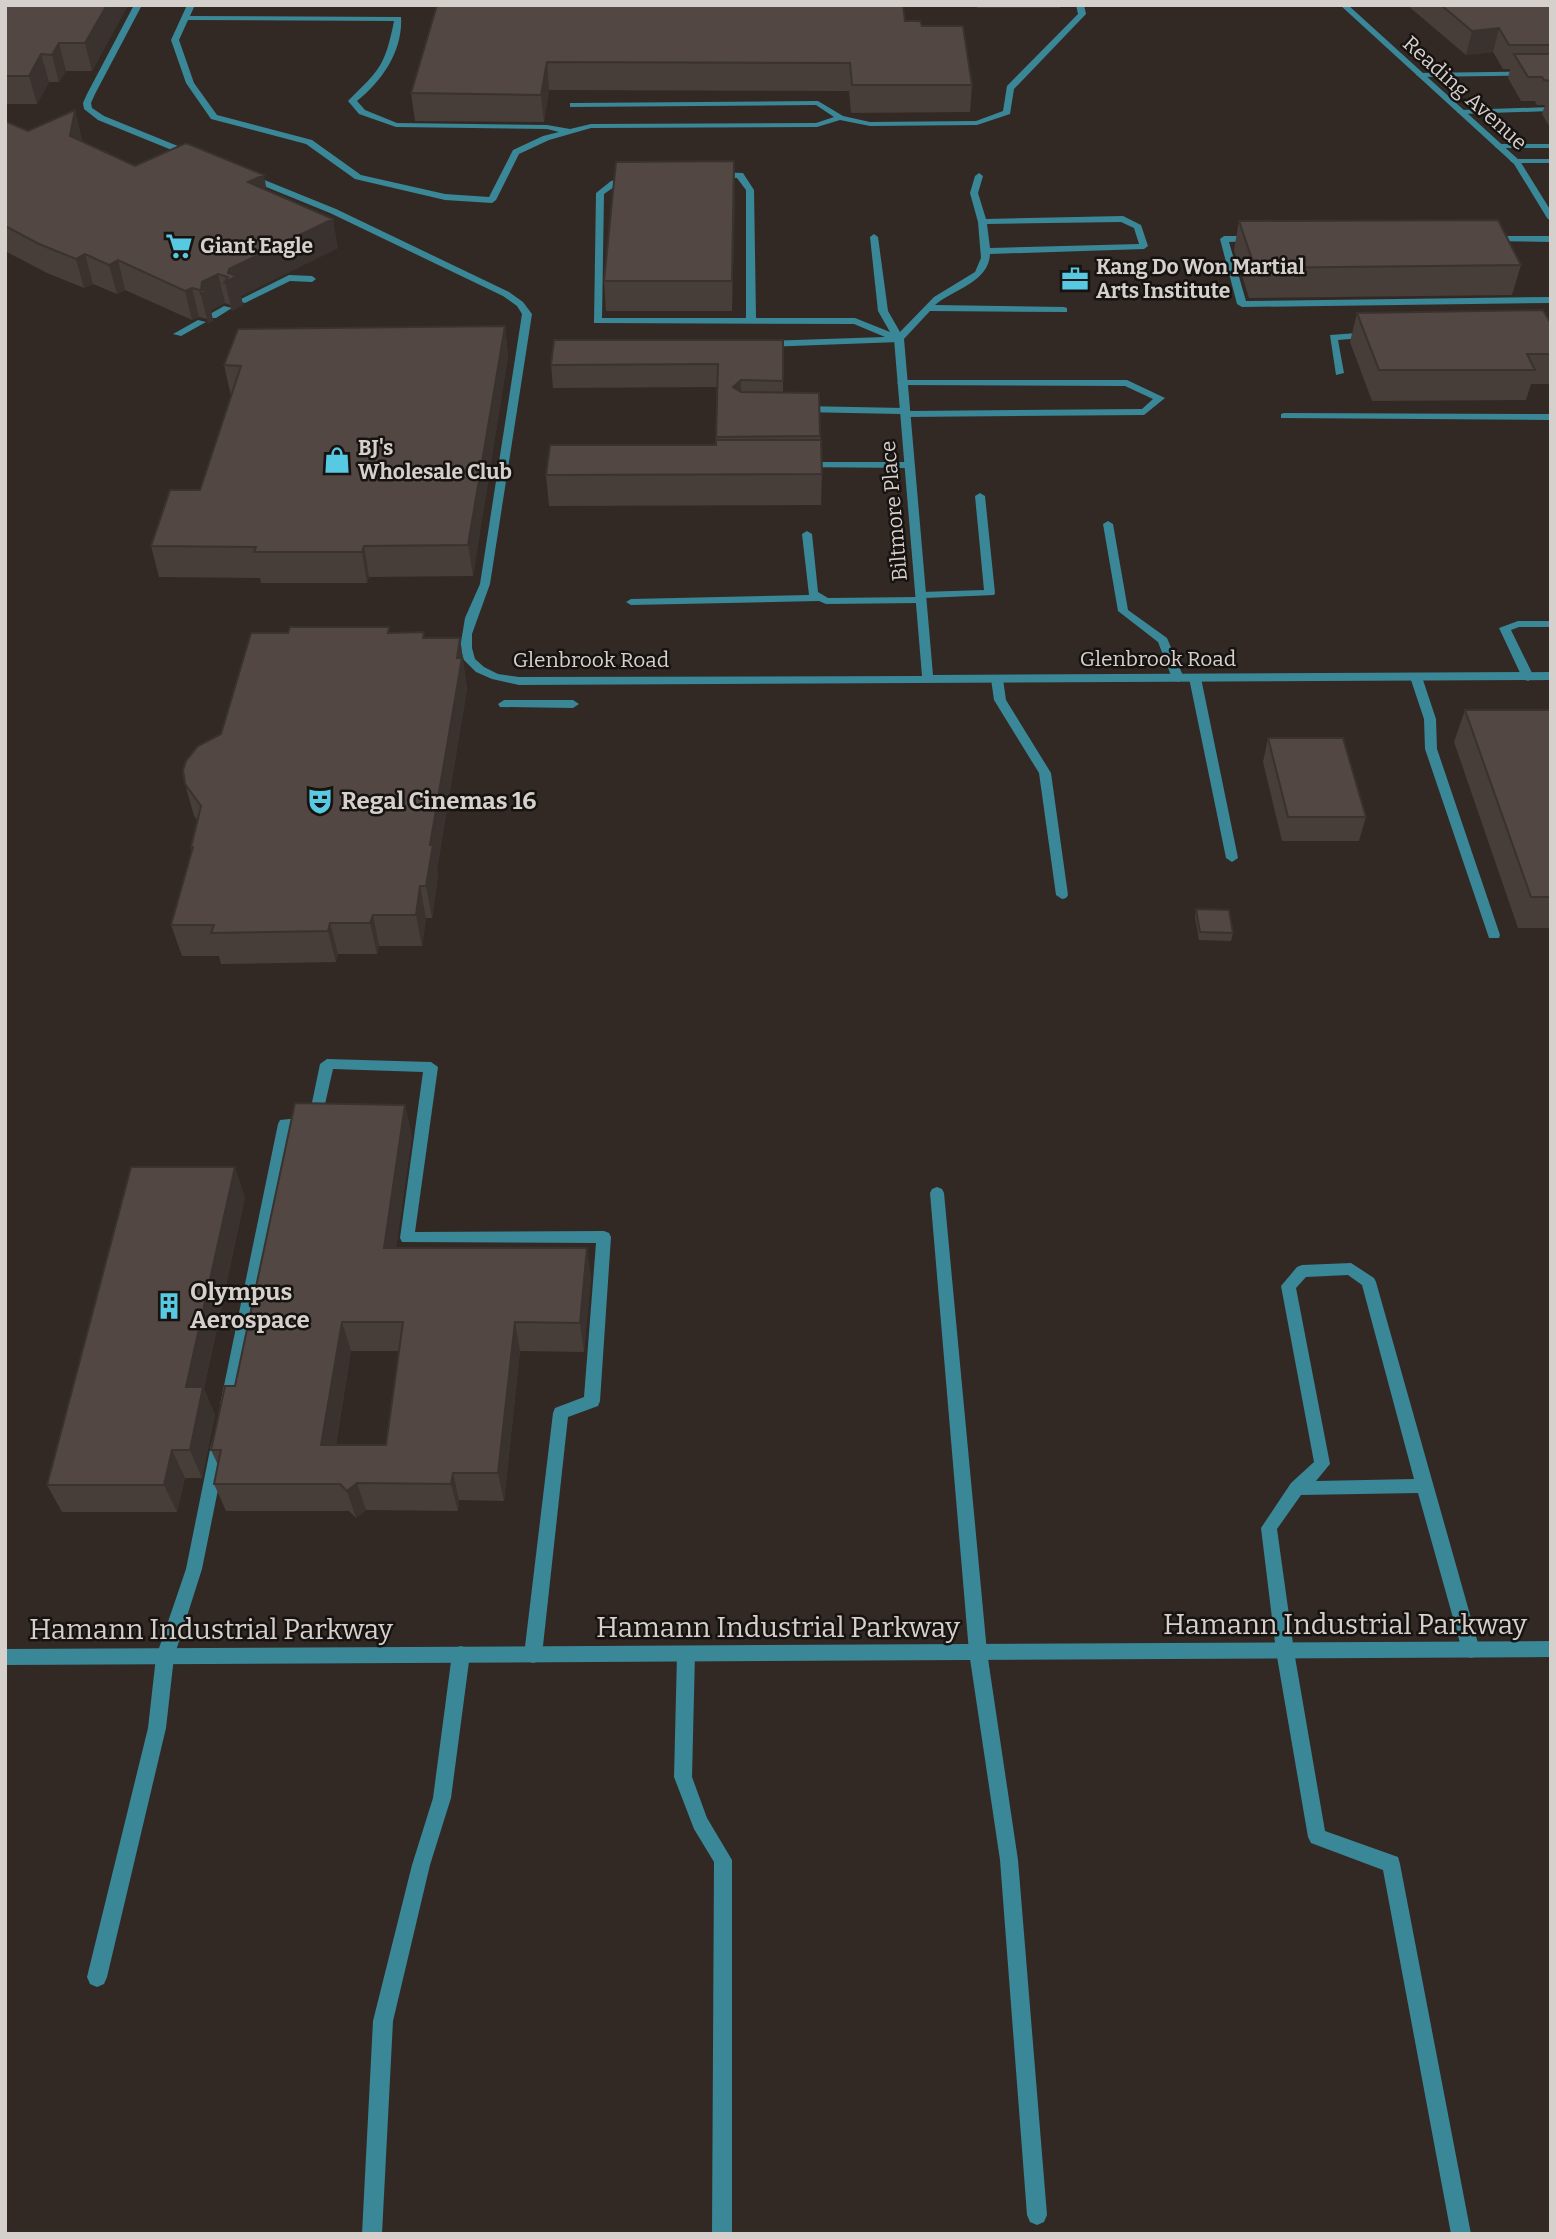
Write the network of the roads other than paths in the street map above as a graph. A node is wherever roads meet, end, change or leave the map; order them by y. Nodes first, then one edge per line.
1 (138, 5) edge
2 (191, 5) edge
3 (1080, 5) edge
4 (1343, 5) edge
5 (186, 18) junction
6 (1551, 73) edge
7 (1420, 75) junction
8 (573, 105) dead end
9 (1551, 109) edge
10 (1461, 112) junction
11 (840, 118) junction
12 (571, 131) junction
13 (1499, 146) junction
14 (1551, 146) edge
15 (206, 161) edge
16 (1514, 161) junction
17 (1551, 161) edge
18 (243, 174) edge
19 (701, 175) edge
20 (979, 176) dead end
21 (638, 179) edge
22 (1551, 218) edge
23 (982, 222) junction
24 (874, 237) dead end
25 (1265, 239) edge
26 (1483, 239) edge
27 (1551, 239) edge
28 (987, 251) junction
29 (312, 279) dead end
30 (1551, 300) edge
31 (242, 301) dead end
32 (228, 308) edge
33 (928, 308) junction
34 (1064, 310) dead end
35 (213, 316) dead end
36 (751, 321) junction
37 (201, 322) edge
38 (178, 334) dead end
39 (1377, 335) edge
40 (899, 339) junction
41 (759, 344) edge
42 (1339, 373) dead end
43 (902, 383) junction
44 (783, 409) edge
45 (905, 412) junction
46 (1283, 415) dead end
47 (1551, 417) edge
48 (785, 465) edge
49 (909, 465) junction
50 (980, 496) dead end
51 (1108, 524) dead end
52 (807, 534) dead end
53 (818, 598) junction
54 (921, 598) junction
55 (631, 601) dead end
56 (1551, 624) edge
57 (1551, 676) edge
58 (1416, 677) junction
59 (1528, 677) junction
60 (1178, 678) junction
61 (1195, 678) junction
62 (997, 679) junction
63 (928, 680) junction
64 (503, 704) dead end
65 (573, 704) dead end
66 (1232, 858) dead end
67 (1062, 895) dead end
68 (1494, 935) dead end
69 (937, 1193) dead end
70 (1424, 1486) junction
71 (1297, 1489) junction
72 (1551, 1649) edge
73 (1471, 1650) junction
74 (1285, 1651) junction
75 (978, 1652) junction
76 (461, 1654) junction
77 (686, 1654) junction
78 (533, 1655) junction
79 (5, 1657) edge
80 (165, 1657) junction
81 (97, 1977) dead end
82 (1037, 2215) dead end
83 (372, 2234) edge
84 (722, 2234) edge
85 (1461, 2234) edge

1 - 15 street
2 - 5 street
3 - 11 street
4 - 7 street, Reading Avenue
5 - 12 street
5 - 12 street
6 - 7 street
7 - 10 street, Reading Avenue
8 - 11 street
9 - 10 street
10 - 13 street, Reading Avenue
11 - 12 street
13 - 14 street
13 - 16 street, Reading Avenue
16 - 17 street
16 - 22 street, Reading Avenue
18 - 63 street, Glenbrook Road
19 - 36 street
20 - 23 street
21 - 36 street
23 - 28 street
23 - 28 street
24 - 40 street
25 - 30 street
26 - 27 street
28 - 33 street
29 - 31 street
32 - 35 street
33 - 34 street
33 - 40 street
36 - 40 street
37 - 38 street
39 - 42 street
40 - 41 street
40 - 43 street, Biltmore Place
43 - 45 street, Biltmore Place
43 - 45 street
44 - 45 street
45 - 49 street, Biltmore Place
46 - 47 street
48 - 49 street
49 - 54 street, Biltmore Place
50 - 54 street
51 - 60 street
52 - 53 street
53 - 54 street
53 - 55 street
54 - 63 street, Biltmore Place
56 - 59 street
57 - 59 street, Glenbrook Road
58 - 59 street, Glenbrook Road
58 - 61 street, Glenbrook Road
58 - 68 street
60 - 61 street, Glenbrook Road
60 - 62 street, Glenbrook Road
61 - 66 street
62 - 63 street, Glenbrook Road
62 - 67 street
64 - 65 street
69 - 75 street
70 - 71 street
70 - 71 street
70 - 73 street
71 - 74 street
72 - 73 street, Hamann Industrial Parkway
73 - 74 street, Hamann Industrial Parkway
74 - 75 street, Hamann Industrial Parkway
74 - 85 street
75 - 77 street, Hamann Industrial Parkway
75 - 82 street
76 - 78 street, Hamann Industrial Parkway
76 - 80 street, Hamann Industrial Parkway
76 - 83 street
77 - 78 street, Hamann Industrial Parkway
77 - 84 street
78 - 80 street
79 - 80 street, Hamann Industrial Parkway
80 - 81 street

